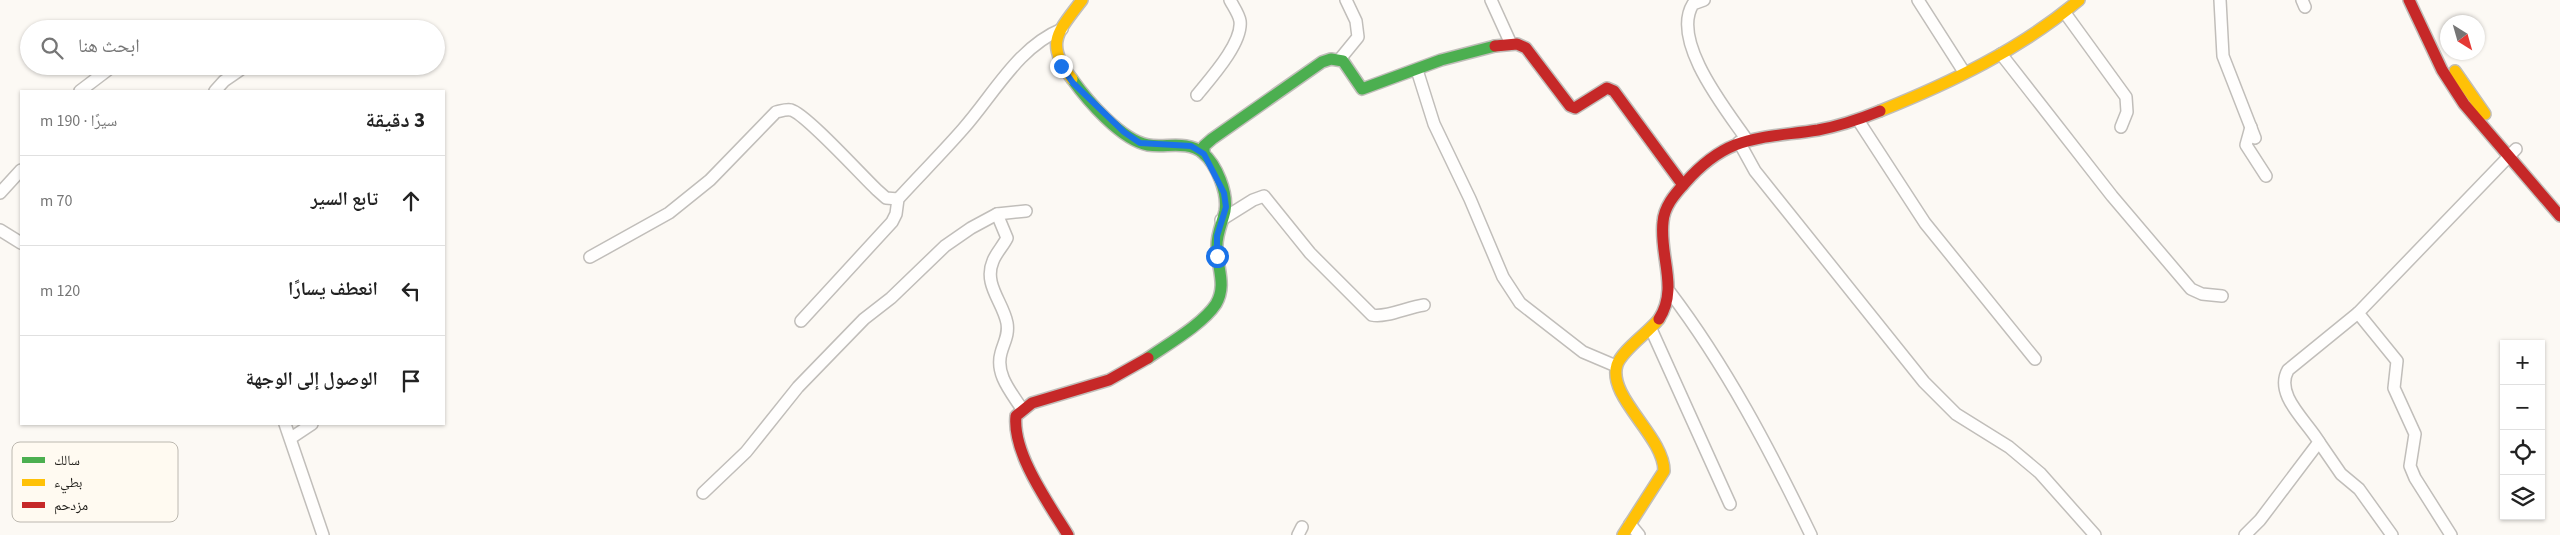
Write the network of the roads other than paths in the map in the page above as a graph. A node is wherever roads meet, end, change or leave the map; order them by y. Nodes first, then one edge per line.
1 (1082, 0) edge
2 (1230, 0) edge
3 (1346, 0) edge
4 (1491, 0) edge
5 (1704, 0) edge
6 (1918, 0) edge
7 (2079, 0) edge
8 (2220, 0) edge
9 (2409, 0) edge
10 (2420, 0) edge
11 (2065, 13) junction
12 (1062, 29) junction
13 (1511, 44) junction
14 (2001, 54) junction
15 (1340, 59) junction
16 (1418, 70) junction
17 (1964, 72) junction
18 (101, 75) edge
19 (233, 75) edge
20 (81, 90) edge
21 (216, 90) edge
22 (1197, 95) dead end
23 (1858, 120) junction
24 (2121, 127) dead end
25 (1743, 141) junction
26 (2512, 152) junction
27 (1204, 154) junction
28 (20, 171) edge
29 (2266, 176) dead end
30 (1683, 185) junction
31 (0, 193) edge
32 (898, 199) junction
33 (2560, 200) edge
34 (1026, 211) dead end
35 (997, 214) junction
36 (2560, 216) edge
37 (1222, 220) junction
38 (0, 230) edge
39 (20, 242) edge
40 (590, 257) dead end
41 (1669, 291) junction
42 (2222, 296) dead end
43 (1424, 305) dead end
44 (2358, 313) junction
45 (801, 321) dead end
46 (1651, 329) junction
47 (2035, 359) dead end
48 (1616, 366) junction
49 (1022, 409) junction
50 (285, 425) edge
51 (310, 425) edge
52 (291, 438) junction
53 (2319, 442) junction
54 (703, 493) dead end
55 (1730, 504) dead end
56 (1630, 524) junction
57 (324, 535) edge
58 (1068, 535) edge
59 (1623, 535) edge
60 (1639, 535) edge
61 (1811, 535) edge
62 (2094, 535) edge
63 (2245, 535) edge
64 (2392, 535) edge
65 (2452, 535) edge

1 - 12 street
2 - 22 street
3 - 15 street
4 - 13 street
5 - 25 street
6 - 17 street
7 - 11 street
8 - 29 street
9 - 26 street
10 - 26 street
11 - 14 street
11 - 24 street
12 - 27 street
12 - 32 street
13 - 16 street
13 - 30 street
14 - 17 street
14 - 42 street
15 - 16 street
15 - 27 street
16 - 48 street
17 - 23 street
18 - 20 street
19 - 21 street
23 - 25 street
23 - 47 street
25 - 30 street
25 - 62 street
26 - 33 street
26 - 36 street
26 - 44 street
27 - 37 street
28 - 31 street
30 - 41 street
32 - 40 street
32 - 45 street
34 - 35 street
35 - 49 street
35 - 54 street
37 - 43 street
37 - 49 street
38 - 39 street
41 - 46 street
41 - 61 street
44 - 53 street
44 - 65 street
46 - 48 street
46 - 55 street
48 - 56 street
49 - 58 street
50 - 52 street
51 - 52 street
52 - 57 street
53 - 63 street
53 - 64 street
56 - 59 street
56 - 60 street

